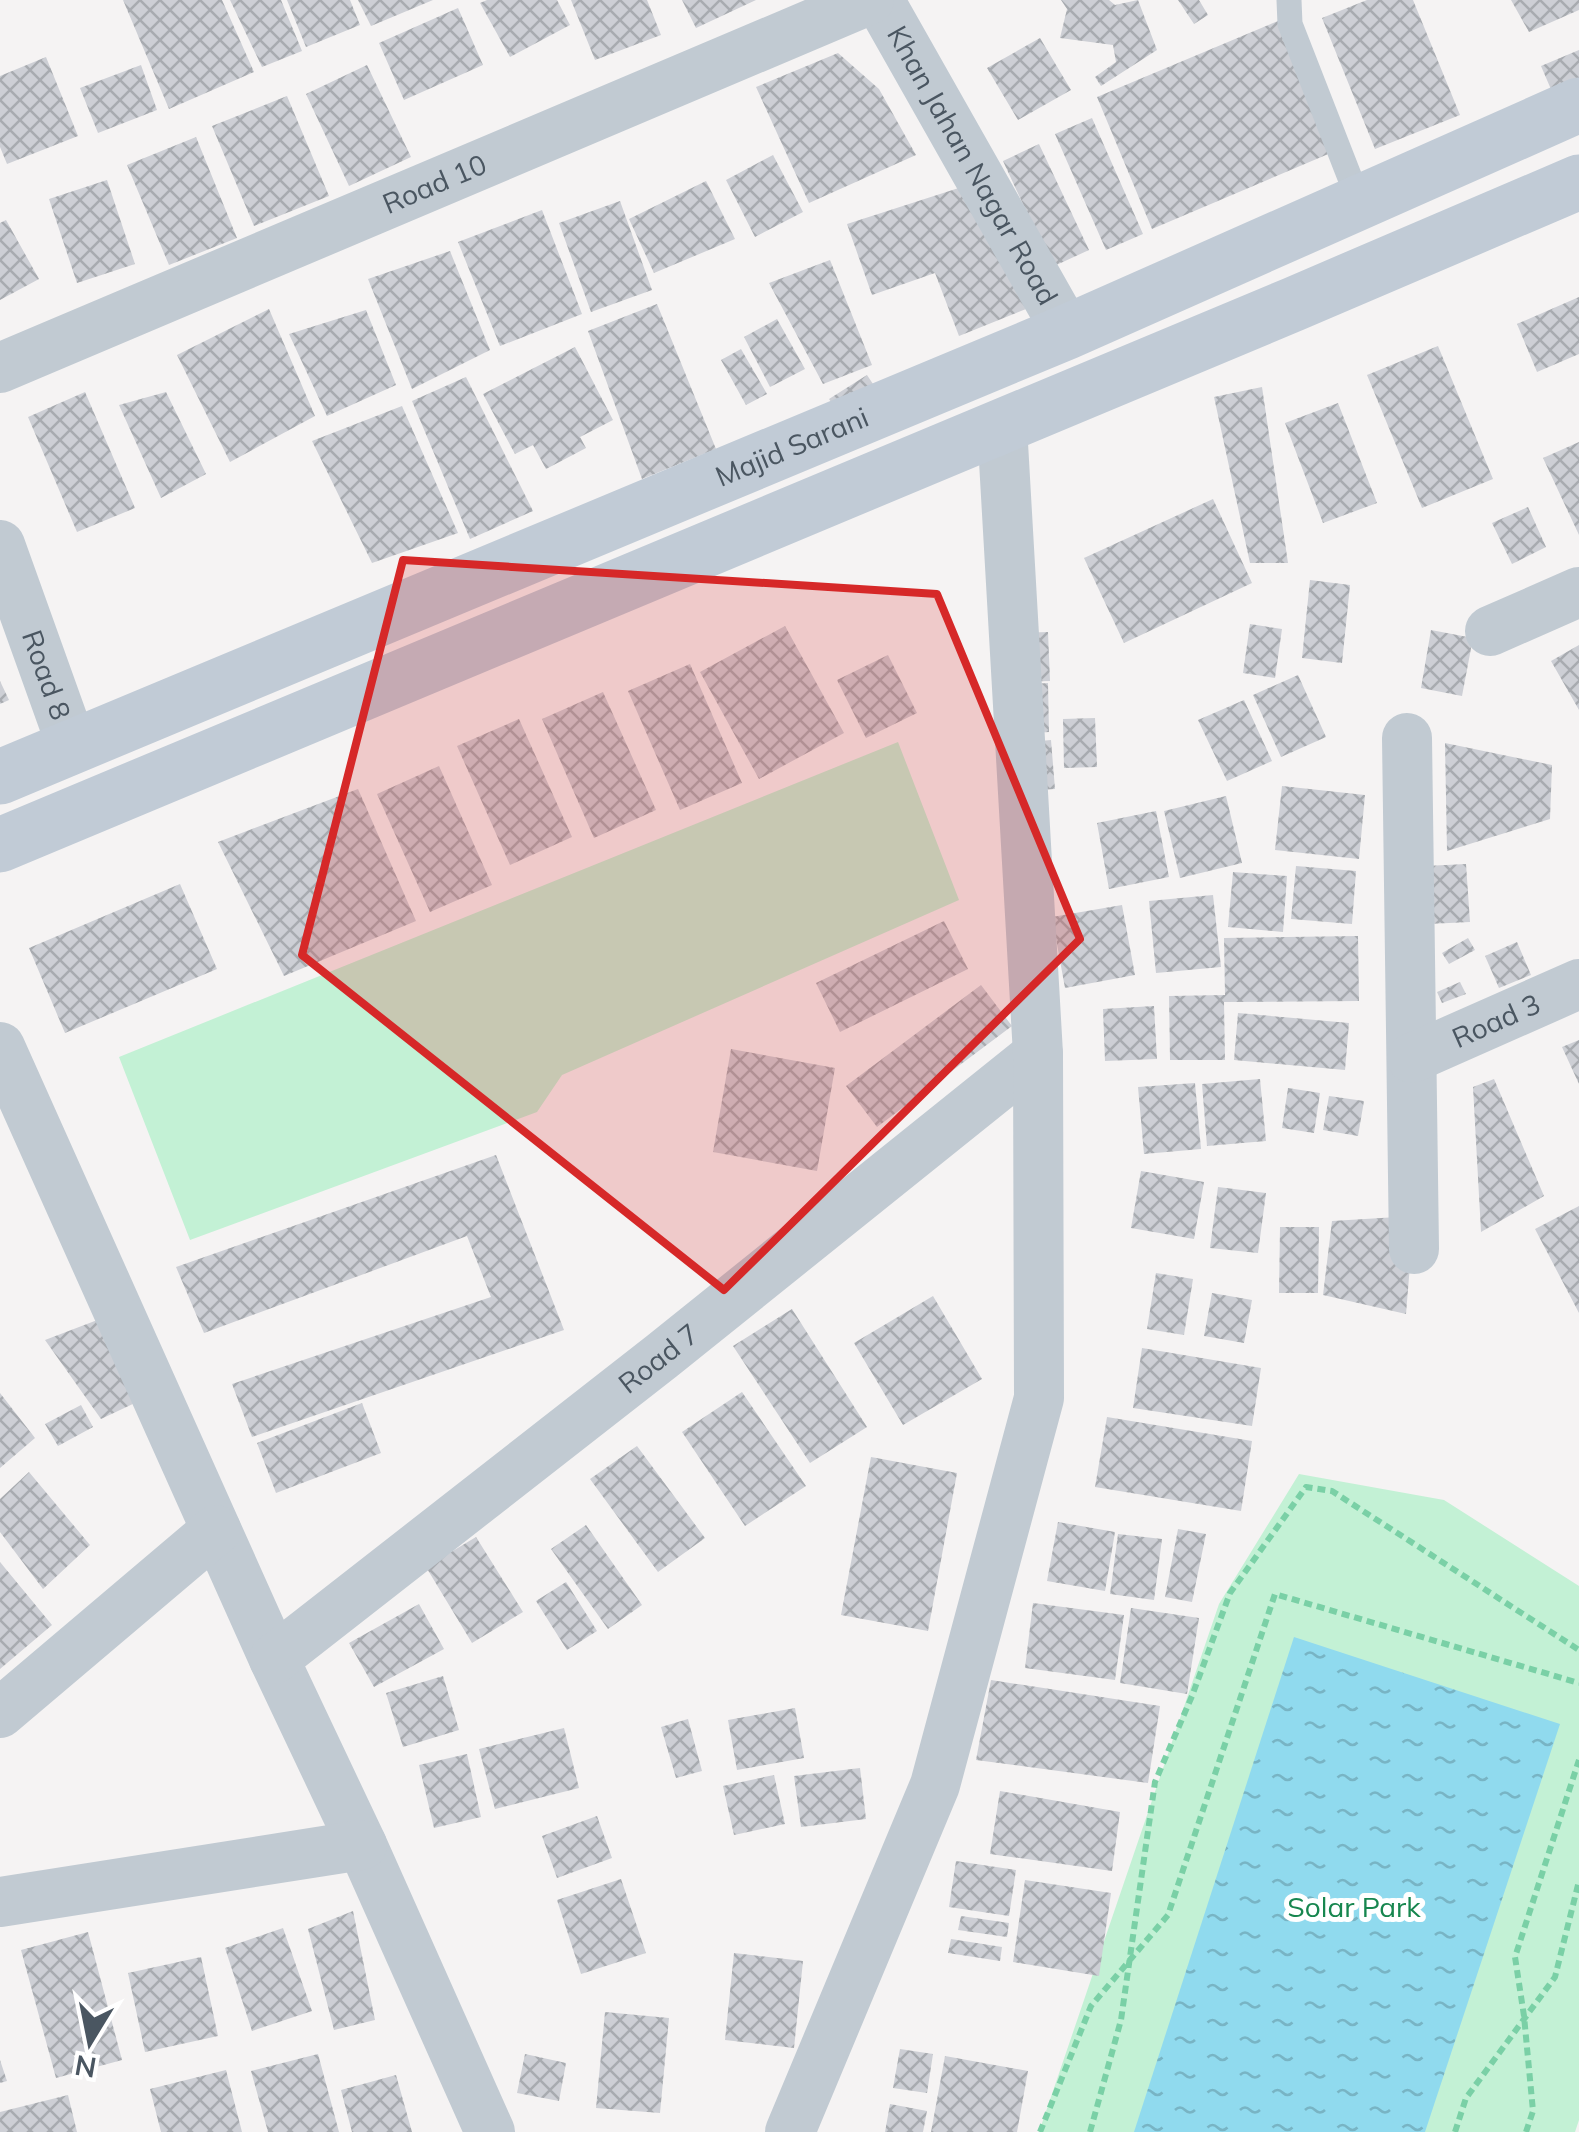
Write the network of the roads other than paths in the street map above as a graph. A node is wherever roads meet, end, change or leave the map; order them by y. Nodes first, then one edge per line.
1 (869, 0) edge
2 (879, 0) edge
3 (1289, 0) edge
4 (1579, 104) edge
5 (1579, 182) edge
6 (1359, 201) junction
7 (1067, 332) junction
8 (0, 368) edge
9 (1002, 426) junction
10 (0, 545) edge
11 (1579, 592) edge
12 (1490, 630) dead end
13 (1407, 738) dead end
14 (72, 746) junction
15 (0, 776) edge
16 (0, 845) edge
17 (1579, 984) edge
18 (0, 1047) edge
19 (1038, 1054) junction
20 (1412, 1058) junction
21 (1414, 1248) dead end
22 (216, 1530) junction
23 (274, 1659) junction
24 (0, 1713) edge
25 (362, 1846) junction
26 (0, 1902) edge
27 (786, 2131) edge
28 (490, 2132) edge

1 - 8 street, Road 10
2 - 7 street, Khan Jahan Nagar Road
3 - 6 lane
4 - 6 main road, Majid Sarani
5 - 9 main road
6 - 7 main road, Majid Sarani
7 - 14 main road, Majid Sarani
9 - 16 main road
9 - 19 street
10 - 14 street, Road 8
11 - 12 street
13 - 20 street
14 - 15 main road, Majid Sarani
17 - 20 street, Road 3
18 - 22 street
19 - 23 street, Road 7
19 - 27 street
20 - 21 street
22 - 23 street
22 - 24 street
23 - 25 street
25 - 26 street
25 - 28 street

